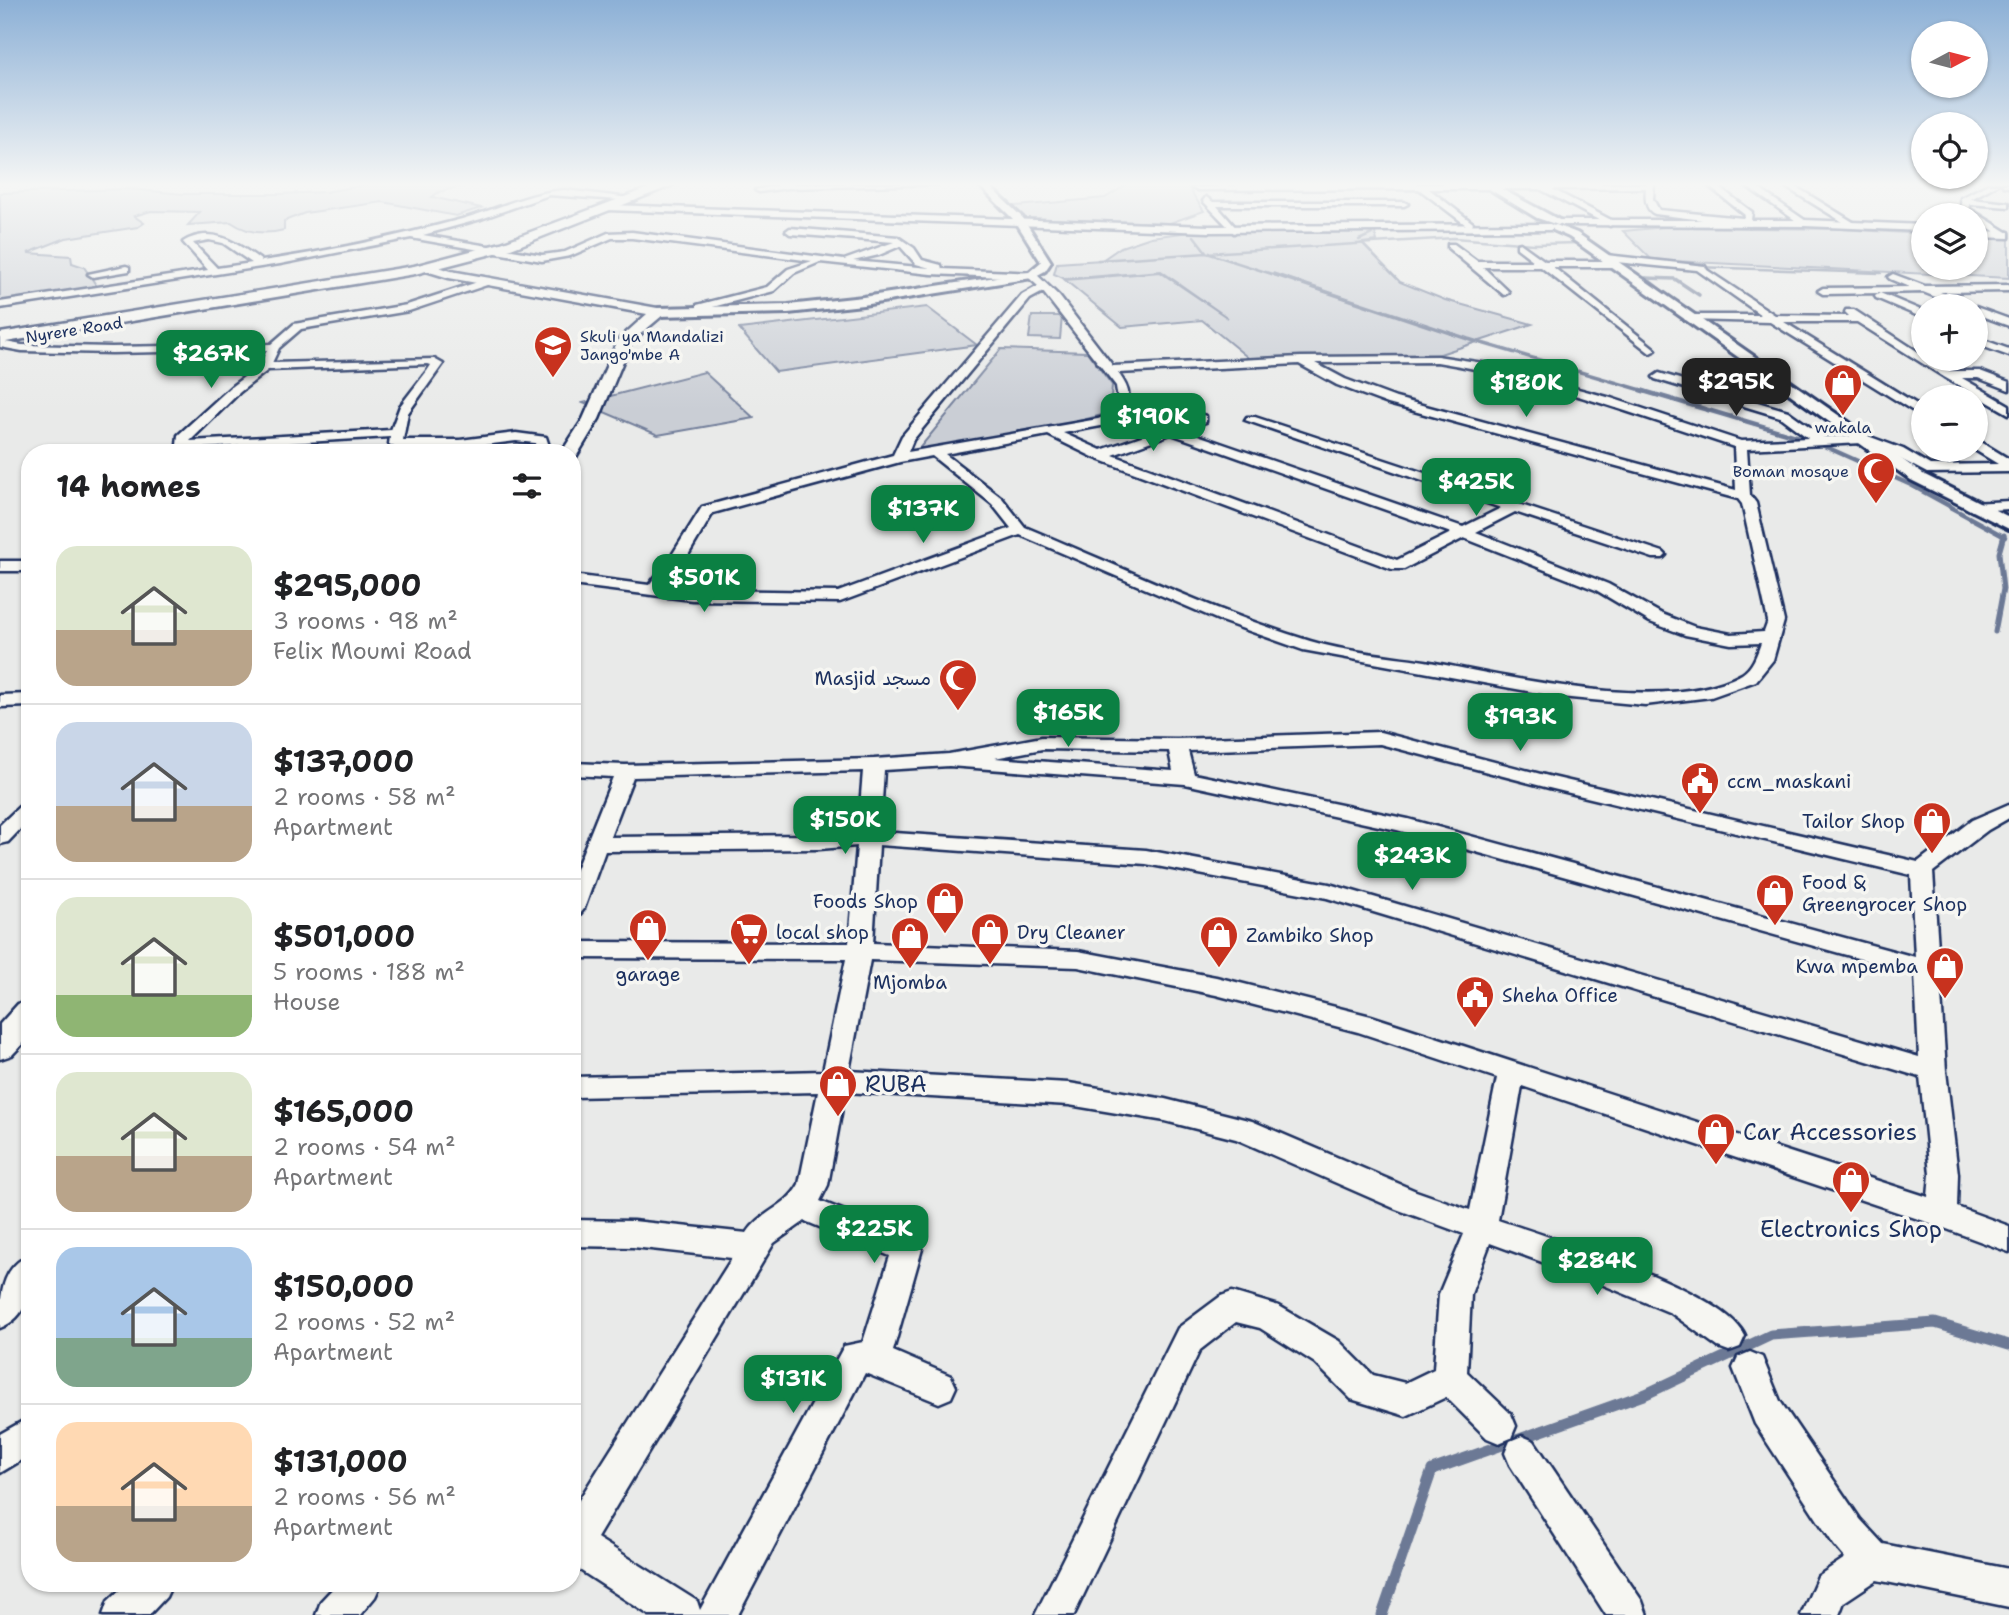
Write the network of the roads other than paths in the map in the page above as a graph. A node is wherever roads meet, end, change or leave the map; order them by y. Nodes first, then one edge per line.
1 (203, 259) edge
2 (253, 259) edge
3 (284, 259) edge
4 (462, 259) edge
5 (755, 259) edge
6 (770, 259) edge
7 (804, 259) edge
8 (846, 259) edge
9 (917, 259) edge
10 (1044, 259) edge
11 (1469, 259) edge
12 (1536, 259) edge
13 (1610, 261) junction
14 (919, 262) junction
15 (831, 263) junction
16 (260, 264) junction
17 (1475, 264) junction
18 (1541, 264) junction
19 (431, 268) junction
20 (127, 269) dead end
21 (910, 271) junction
22 (215, 272) junction
23 (967, 274) junction
24 (1032, 275) junction
25 (1893, 277) dead end
26 (1973, 280) dead end
27 (490, 281) junction
28 (1044, 287) junction
29 (1993, 288) junction
30 (2009, 288) edge
31 (103, 289) junction
32 (1928, 291) junction
33 (1504, 292) dead end
34 (1872, 292) junction
35 (1936, 294) edge
36 (2009, 295) edge
37 (0, 304) edge
38 (701, 307) dead end
39 (1911, 310) edge
40 (657, 312) junction
41 (1988, 315) edge
42 (1689, 318) junction
43 (1774, 319) junction
44 (1860, 319) junction
45 (2009, 323) edge
46 (0, 341) edge
47 (1988, 345) edge
48 (274, 346) junction
49 (1650, 350) dead end
50 (2009, 353) edge
51 (1301, 360) junction
52 (265, 367) junction
53 (1111, 370) junction
54 (1948, 375) junction
55 (2009, 376) edge
56 (1658, 377) dead end
57 (1988, 377) junction
58 (2009, 386) edge
59 (1911, 405) edge
60 (2009, 410) edge
61 (1202, 419) dead end
62 (1251, 420) dead end
63 (1171, 430) junction
64 (1052, 432) junction
65 (398, 433) junction
66 (1022, 437) junction
67 (1863, 439) junction
68 (1817, 442) junction
69 (1075, 443) junction
70 (184, 444) edge
71 (202, 444) edge
72 (396, 444) edge
73 (489, 444) edge
74 (542, 444) edge
75 (576, 444) edge
76 (1740, 445) junction
77 (935, 452) junction
78 (1988, 453) edge
79 (1100, 455) junction
80 (899, 458) junction
81 (2009, 466) edge
82 (1927, 469) junction
83 (2009, 479) edge
84 (1744, 496) junction
85 (2009, 505) edge
86 (1516, 506) junction
87 (1972, 507) junction
88 (2009, 524) edge
89 (1020, 530) junction
90 (1462, 532) junction
91 (1658, 555) dead end
92 (0, 566) edge
93 (21, 566) edge
94 (581, 581) edge
95 (652, 592) junction
96 (1773, 637) junction
97 (21, 701) edge
98 (1, 702) edge
99 (1177, 745) junction
100 (1020, 757) junction
101 (874, 765) junction
102 (581, 769) edge
103 (625, 771) junction
104 (1185, 778) junction
105 (2009, 810) edge
106 (21, 816) edge
107 (0, 836) edge
108 (868, 838) junction
109 (597, 844) junction
110 (1922, 870) junction
111 (581, 886) edge
112 (581, 950) edge
113 (860, 951) junction
114 (1929, 969) junction
115 (21, 1023) edge
116 (0, 1046) edge
117 (1933, 1071) junction
118 (1511, 1073) junction
119 (836, 1081) junction
120 (581, 1087) edge
121 (802, 1207) junction
122 (1942, 1214) junction
123 (1482, 1226) junction
124 (581, 1233) edge
125 (2009, 1239) edge
126 (755, 1247) junction
127 (21, 1282) edge
128 (0, 1313) edge
129 (1730, 1336) dead end
130 (874, 1359) junction
131 (1750, 1368) dead end
132 (1450, 1378) junction
133 (939, 1387) dead end
134 (21, 1440) edge
135 (0, 1455) edge
136 (581, 1531) edge
137 (581, 1549) edge
138 (1873, 1561) junction
139 (2009, 1588) edge
140 (145, 1592) edge
141 (355, 1592) edge
142 (122, 1615) edge
143 (335, 1615) edge
144 (683, 1615) edge
145 (717, 1615) edge
146 (1054, 1615) edge
147 (1628, 1615) edge
148 (1820, 1615) edge

1 - 22 street
2 - 16 street
3 - 16 street
4 - 19 main road, Nyrere Road
5 - 6 street
7 - 15 street
8 - 15 street
9 - 14 street
10 - 24 street
11 - 17 street
12 - 18 street
13 - 18 street
13 - 42 street
13 - 43 street
14 - 21 street
14 - 23 street
15 - 21 street
15 - 38 street
16 - 22 street
17 - 18 street
17 - 33 street
18 - 49 street
19 - 27 main road
19 - 46 main road, Nyrere Road
20 - 31 street
21 - 23 street
22 - 31 street
23 - 24 street
24 - 28 street
24 - 40 street
25 - 32 street
26 - 29 street
27 - 40 main road
27 - 48 street
28 - 53 street
28 - 80 street
29 - 30 street
29 - 32 street
29 - 36 street
31 - 37 street
32 - 34 street
32 - 35 street
34 - 39 street
34 - 44 street
40 - 75 main road
41 - 45 street
42 - 43 street
42 - 67 street
43 - 44 street
43 - 59 street
44 - 54 street
46 - 48 street
47 - 50 street
48 - 52 street
51 - 53 street
51 - 76 street
51 - 84 street
52 - 65 street
52 - 70 street
53 - 64 street
54 - 57 street
54 - 60 street
55 - 57 street
56 - 68 street
57 - 58 street
61 - 63 street
62 - 86 street
63 - 79 street
63 - 90 street
64 - 66 street
64 - 69 street
65 - 71 street
65 - 72 street
66 - 69 street
66 - 77 street
67 - 68 street
67 - 82 street
67 - 87 street
68 - 76 street
69 - 79 street
73 - 74 street
76 - 84 street
77 - 80 street
77 - 89 street
78 - 81 street
79 - 90 street
80 - 95 street
81 - 82 street
82 - 83 street
84 - 96 street
85 - 87 street
86 - 90 street
86 - 91 street
87 - 88 street
89 - 95 street
89 - 96 street
90 - 96 street
92 - 93 street
94 - 95 street
97 - 98 street
99 - 100 street
99 - 104 street
99 - 110 street
100 - 101 street
100 - 104 street
101 - 103 street
101 - 108 street
102 - 103 street
103 - 109 street
104 - 114 street
105 - 110 street
106 - 107 street
108 - 109 street
108 - 113 street
108 - 117 street
109 - 111 street
110 - 114 street
112 - 113 street
113 - 118 street
113 - 119 street
114 - 117 street
115 - 116 main road
117 - 122 street
118 - 122 street
118 - 123 street
119 - 120 street
119 - 121 street
119 - 123 street
121 - 126 street
121 - 130 street
122 - 125 street
123 - 129 street
123 - 132 street
124 - 126 street
126 - 136 street
127 - 128 street
130 - 133 street
130 - 145 street
131 - 138 street
132 - 146 street
132 - 147 street
134 - 135 street
137 - 144 street
138 - 139 street
138 - 148 street
140 - 142 street
141 - 143 street

